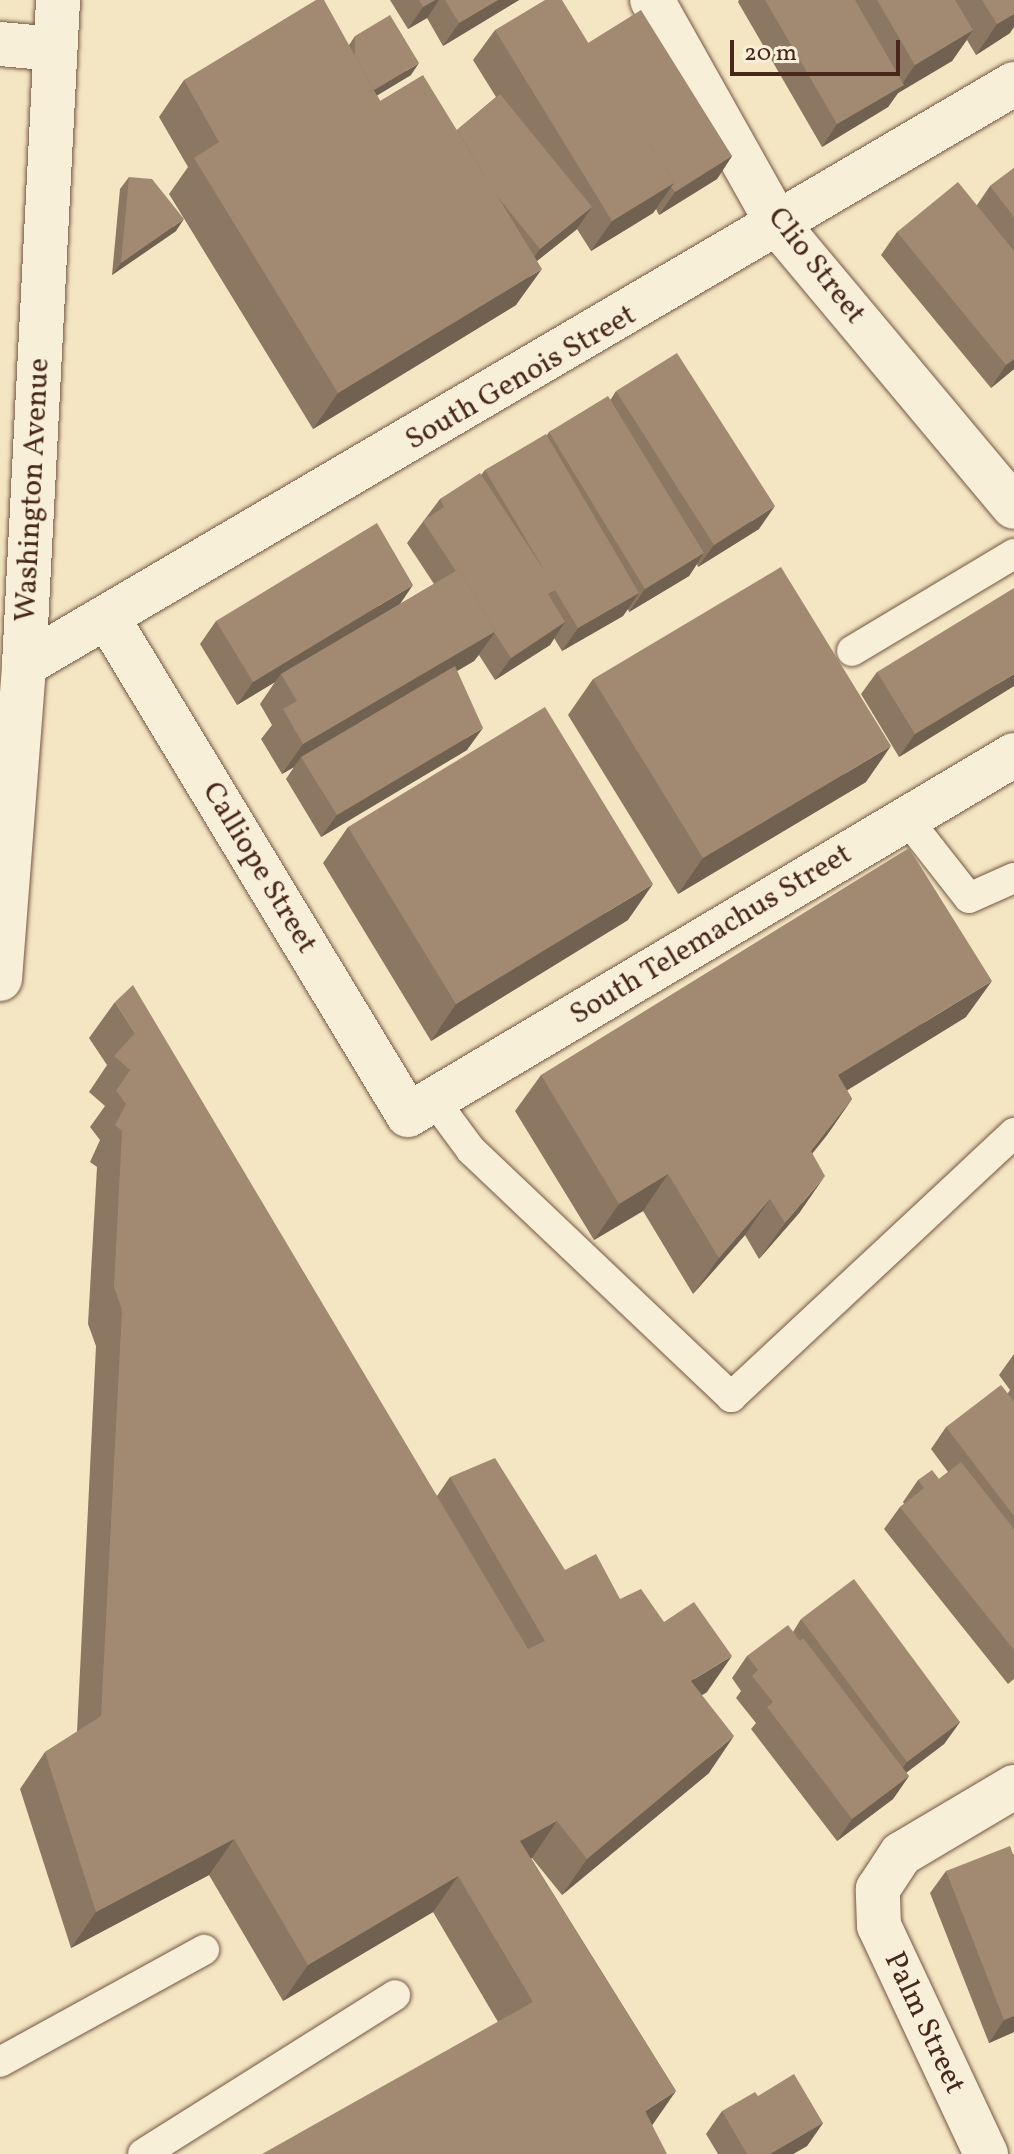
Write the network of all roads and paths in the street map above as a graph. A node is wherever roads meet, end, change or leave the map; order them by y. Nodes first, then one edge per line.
1 (58, 0) edge
2 (652, 0) edge
3 (0, 44) edge
4 (55, 49) junction
5 (1014, 84) edge
6 (779, 226) junction
7 (1014, 507) edge
8 (1014, 554) edge
9 (109, 620) junction
10 (852, 651) dead end
11 (24, 665) junction
12 (1014, 755) edge
13 (907, 819) junction
14 (1014, 878) edge
15 (0, 979) edge
16 (421, 1108) junction
17 (1014, 1133) edge
18 (1014, 1787) edge
19 (204, 1950) dead end
20 (395, 1995) dead end
21 (0, 2062) edge
22 (982, 2153) edge
23 (143, 2154) edge

1 - 4 street, Washington Avenue
2 - 6 street, Clio Street
3 - 4 street
4 - 11 street, Washington Avenue
5 - 6 street, South Genois Street
6 - 7 street, Clio Street
6 - 9 street, South Genois Street
8 - 10 lane
9 - 11 street, South Genois Street
9 - 16 street, Calliope Street
11 - 15 street, Washington Avenue
12 - 13 street, South Telemachus Street
13 - 14 lane
13 - 16 street, South Telemachus Street
16 - 17 lane
18 - 22 street, Palm Street
19 - 21 lane
20 - 23 lane

